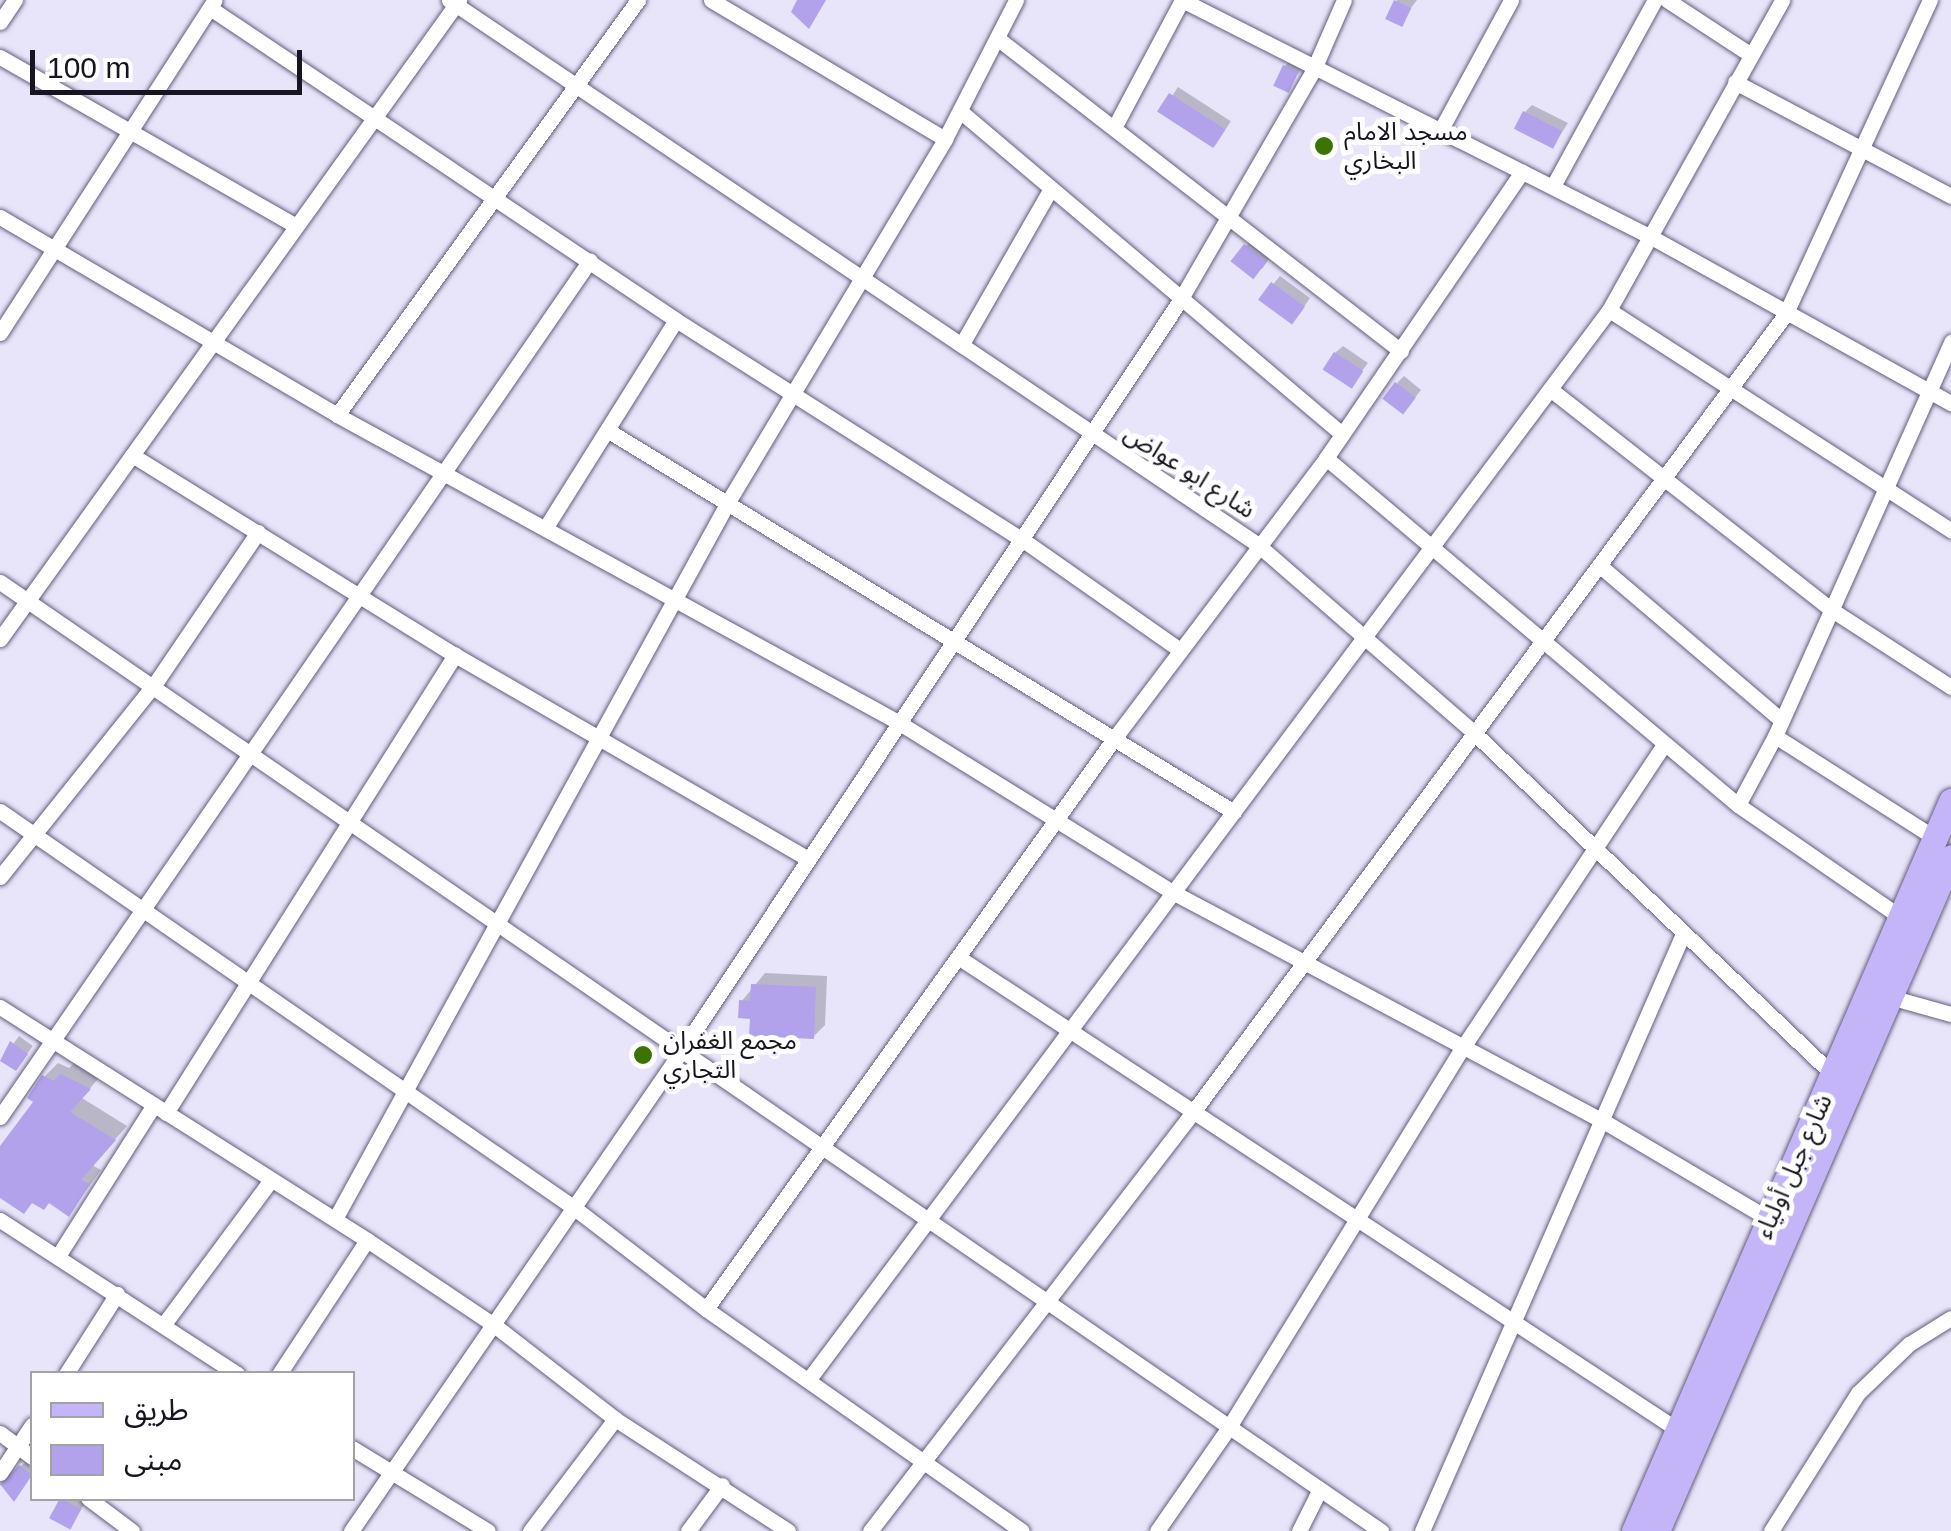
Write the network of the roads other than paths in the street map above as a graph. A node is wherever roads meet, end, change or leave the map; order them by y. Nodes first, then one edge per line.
1 (15, 0) edge
2 (638, 0) edge
3 (711, 0) edge
4 (996, 0) edge
5 (1182, 0) edge
6 (1344, 0) edge
7 (1510, 0) edge
8 (1655, 0) edge
9 (1667, 0) edge
10 (1782, 0) edge
11 (1928, 1) edge
12 (455, 2) edge
13 (213, 4) edge
14 (1013, 4) edge
15 (0, 22) edge
16 (997, 38) junction
17 (1752, 55) junction
18 (0, 58) edge
19 (1313, 70) junction
20 (1735, 82) junction
21 (577, 85) junction
22 (960, 112) junction
23 (373, 120) junction
24 (1115, 126) junction
25 (129, 131) junction
26 (1440, 131) junction
27 (945, 139) junction
28 (1866, 151) junction
29 (1522, 172) junction
30 (1553, 186) junction
31 (1049, 192) junction
32 (490, 195) junction
33 (1951, 196) edge
34 (1230, 215) junction
35 (0, 217) edge
36 (295, 225) junction
37 (1652, 238) junction
38 (53, 246) junction
39 (590, 260) junction
40 (862, 273) junction
41 (1179, 302) junction
42 (1609, 310) junction
43 (1784, 315) junction
44 (676, 320) junction
45 (0, 333) edge
46 (215, 340) junction
47 (964, 342) junction
48 (1951, 342) edge
49 (1401, 350) junction
50 (1728, 386) junction
51 (1550, 389) junction
52 (1928, 391) junction
53 (790, 393) junction
54 (1951, 403) edge
55 (337, 415) junction
56 (607, 430) junction
57 (1342, 434) junction
58 (1090, 437) junction
59 (132, 454) junction
60 (1326, 458) junction
61 (442, 469) junction
62 (1664, 476) junction
63 (1886, 491) junction
64 (728, 502) junction
65 (546, 527) junction
66 (1951, 530) edge
67 (258, 532) junction
68 (1020, 538) junction
69 (1257, 544) junction
70 (1432, 544) junction
71 (1599, 565) junction
72 (0, 582) edge
73 (356, 593) junction
74 (28, 601) junction
75 (676, 606) junction
76 (1832, 610) junction
77 (1364, 637) junction
78 (1542, 637) junction
79 (951, 638) junction
80 (0, 639) edge
81 (1180, 650) junction
82 (455, 655) junction
83 (154, 685) junction
84 (1951, 686) edge
85 (898, 722) junction
86 (1779, 728) junction
87 (1472, 732) junction
88 (603, 740) junction
89 (1113, 740) junction
90 (1664, 744) junction
91 (254, 752) junction
92 (1951, 801) edge
93 (1738, 805) junction
94 (0, 811) edge
95 (1234, 812) junction
96 (352, 820) junction
97 (1057, 822) junction
98 (33, 834) junction
99 (1595, 846) junction
100 (1943, 848) edge
101 (807, 858) junction
102 (0, 877) edge
103 (1174, 894) junction
104 (142, 910) junction
105 (1899, 916) junction
106 (502, 923) junction
107 (1682, 934) junction
108 (958, 956) junction
109 (1304, 960) junction
110 (250, 984) junction
111 (1890, 998) junction
112 (0, 1006) edge
113 (1951, 1014) edge
114 (1069, 1033) junction
115 (52, 1041) junction
116 (1463, 1046) junction
117 (684, 1047) junction
118 (1833, 1075) junction
119 (404, 1094) junction
120 (160, 1109) junction
121 (1193, 1112) junction
122 (0, 1117) edge
123 (1605, 1122) junction
124 (820, 1148) junction
125 (270, 1180) junction
126 (573, 1207) junction
127 (1356, 1215) junction
128 (335, 1219) junction
129 (1769, 1219) junction
130 (0, 1220) edge
131 (932, 1220) junction
132 (367, 1240) junction
133 (58, 1256) junction
134 (117, 1294) junction
135 (1046, 1303) junction
136 (706, 1310) junction
137 (1951, 1318) edge
138 (1516, 1320) junction
139 (164, 1324) junction
140 (494, 1325) junction
141 (68, 1371) edge
142 (233, 1371) edge
143 (282, 1371) edge
144 (809, 1378) junction
145 (615, 1419) junction
146 (1229, 1427) junction
147 (30, 1428) edge
148 (1678, 1430) junction
149 (0, 1433) edge
150 (18, 1446) junction
151 (355, 1450) edge
152 (30, 1455) edge
153 (923, 1465) junction
154 (391, 1472) junction
155 (0, 1473) edge
156 (722, 1484) junction
157 (1318, 1493) junction
158 (92, 1501) edge
159 (132, 1531) edge
160 (351, 1531) edge
161 (488, 1531) edge
162 (530, 1531) edge
163 (688, 1531) edge
164 (788, 1531) edge
165 (870, 1531) edge
166 (1022, 1531) edge
167 (1156, 1531) edge
168 (1299, 1531) edge
169 (1380, 1531) edge
170 (1422, 1531) edge
171 (1634, 1531) edge
172 (1657, 1531) edge
173 (1771, 1531) edge

1 - 15 street
2 - 21 street
3 - 27 street
4 - 14 street
5 - 19 street
5 - 24 street
6 - 19 street
7 - 26 street
8 - 30 street
9 - 17 street
10 - 17 street
11 - 28 street
12 - 21 street, شارع ابو عواض
12 - 23 street
13 - 23 street
13 - 25 street
14 - 16 street
16 - 22 street
16 - 24 street
17 - 20 street
18 - 25 street
19 - 26 street
19 - 34 street
20 - 28 street
20 - 37 street
21 - 32 street
21 - 40 street, شارع ابو عواض
22 - 27 street
22 - 31 street
23 - 32 street
23 - 36 street
24 - 34 street
25 - 36 street
25 - 38 street
26 - 29 street
27 - 40 street
28 - 33 street
28 - 43 street
29 - 30 street
29 - 49 street
30 - 37 street
31 - 41 street
31 - 47 street
32 - 39 street
32 - 55 street
34 - 41 street
34 - 49 street
35 - 38 street
36 - 46 street
37 - 42 street
37 - 43 street
38 - 45 street
38 - 46 street
39 - 44 street
39 - 61 street
40 - 47 street, شارع ابو عواض
40 - 53 street
41 - 57 street
41 - 58 street
42 - 50 street
42 - 51 street
43 - 50 street
43 - 52 street
44 - 53 street
44 - 56 street
46 - 55 street
46 - 59 street
47 - 58 street, شارع ابو عواض
48 - 52 street
49 - 57 street
50 - 62 street
50 - 63 street
51 - 62 street
51 - 70 street
52 - 54 street
52 - 63 street
53 - 64 street
53 - 68 street
55 - 61 street
56 - 64 street
56 - 65 street
57 - 60 street
58 - 68 street
58 - 69 street, شارع ابو عواض
59 - 67 street
59 - 74 street
60 - 69 street
60 - 70 street
61 - 65 street
61 - 73 street
62 - 71 street
62 - 76 street
63 - 66 street
63 - 76 street
64 - 75 street
64 - 79 street
65 - 75 street
67 - 73 street
67 - 83 street
68 - 79 street
68 - 81 street
69 - 77 street, شارع ابو عواض
69 - 81 street
70 - 77 street
70 - 78 street
71 - 78 street
71 - 86 street
72 - 74 street
73 - 82 street
73 - 91 street
74 - 80 street
74 - 83 street
75 - 85 street
75 - 88 street
76 - 84 street
76 - 86 street
77 - 87 street, شارع ابو عواض
77 - 95 street
78 - 87 street
78 - 90 street
79 - 85 street
79 - 89 street
81 - 89 street
82 - 88 street
82 - 96 street
83 - 91 street
83 - 98 street
85 - 97 street
85 - 101 street
86 - 93 street
86 - 100 street
87 - 99 street, شارع ابو عواض
87 - 109 street
88 - 101 street
88 - 106 street
89 - 95 street
89 - 97 street
90 - 93 street
90 - 99 street
91 - 96 street
91 - 104 street
92 - 100 main road, شارع جبل أولياء
93 - 105 street
94 - 98 street
95 - 103 street
96 - 106 street
96 - 110 street
97 - 103 street
97 - 108 street
98 - 102 street
98 - 104 street
99 - 107 street, شارع ابو عواض
99 - 116 street
100 - 105 main road, شارع جبل أولياء
100 - 111 main road, شارع جبل أولياء
101 - 117 street
103 - 109 street
103 - 114 street
104 - 110 street
104 - 115 street
105 - 118 main road, شارع جبل أولياء
106 - 117 street
106 - 119 street
107 - 118 street, شارع ابو عواض
107 - 123 street
108 - 114 street
108 - 124 street
109 - 116 street
109 - 121 street
110 - 119 street
110 - 120 street
111 - 113 street
111 - 172 main road, شارع جبل أولياء
112 - 115 street
114 - 121 street
114 - 131 street
115 - 120 street
115 - 122 street
116 - 123 street
116 - 127 street
117 - 124 street
117 - 126 street
118 - 129 main road, شارع جبل أولياء
119 - 126 street
119 - 128 street
120 - 125 street
120 - 133 street
121 - 127 street
121 - 135 street
123 - 129 street
123 - 138 street
124 - 131 street
124 - 136 street
125 - 128 street
125 - 139 street
126 - 136 street
126 - 140 street
127 - 138 street
127 - 146 street
128 - 132 street
129 - 148 main road, شارع جبل أولياء
130 - 133 street
131 - 135 street
131 - 144 street
132 - 140 street
132 - 143 street
133 - 134 street
134 - 139 street
134 - 141 street
135 - 146 street
135 - 153 street
136 - 144 street
137 - 173 street
138 - 148 street
138 - 170 street
139 - 142 street
140 - 145 street
140 - 154 street
144 - 153 street
145 - 156 street
145 - 162 street
146 - 157 street
146 - 167 street
147 - 150 street
148 - 171 main road, شارع جبل أولياء
149 - 150 street
150 - 152 street
150 - 155 street
151 - 154 street
153 - 165 street
153 - 166 street
154 - 160 street
154 - 161 street
156 - 163 street
156 - 164 street
157 - 168 street
157 - 169 street
158 - 159 street

